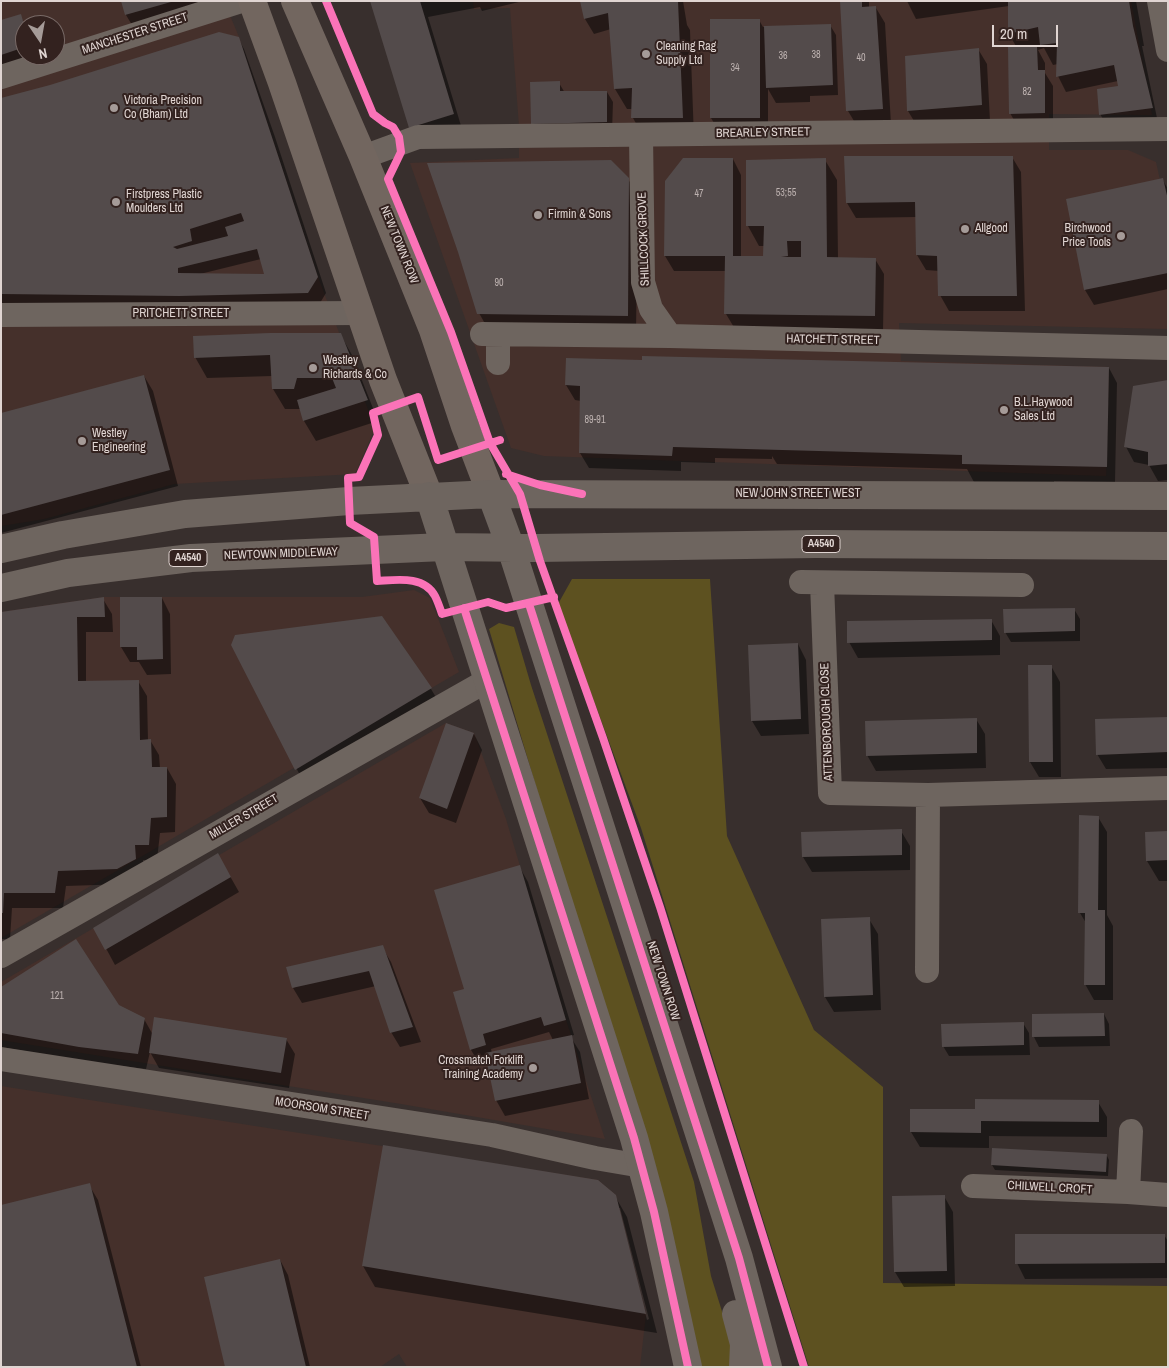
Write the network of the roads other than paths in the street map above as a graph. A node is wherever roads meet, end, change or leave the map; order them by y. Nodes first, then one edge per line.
1 (241, 1) edge
2 (252, 1) edge
3 (295, 1) edge
4 (1159, 1) edge
5 (1168, 50) edge
6 (1, 78) edge
7 (1168, 128) edge
8 (641, 134) junction
9 (363, 157) junction
10 (360, 313) junction
11 (1, 315) edge
12 (670, 336) junction
13 (1168, 348) edge
14 (498, 363) dead end
15 (491, 494) junction
16 (429, 496) junction
17 (1168, 496) edge
18 (1168, 546) edge
19 (444, 547) junction
20 (511, 548) junction
21 (1, 549) edge
22 (1022, 585) dead end
23 (1, 588) edge
24 (488, 680) junction
25 (1168, 788) edge
26 (928, 795) junction
27 (1, 956) edge
28 (927, 971) dead end
29 (1, 1058) edge
30 (1131, 1131) dead end
31 (642, 1166) junction
32 (712, 1172) junction
33 (973, 1186) dead end
34 (1128, 1192) junction
35 (1168, 1195) edge
36 (688, 1367) edge
37 (743, 1367) edge
38 (768, 1367) edge

1 - 6 street, MANCHESTER STREET
2 - 10 main road
3 - 9 main road, NEW TOWN ROW
4 - 5 street
7 - 8 street, BREARLEY STREET
8 - 9 street, BREARLEY STREET
8 - 12 street, SHILLCOCK GROVE
9 - 15 main road, NEW TOWN ROW
10 - 11 street, PRITCHETT STREET
10 - 16 main road
12 - 13 street, HATCHETT STREET
12 - 14 street, HATCHETT STREET
15 - 16 highway, NEW JOHN STREET WEST
15 - 17 highway, NEW JOHN STREET WEST
15 - 20 highway, NEW TOWN ROW
16 - 19 highway
16 - 21 highway
18 - 20 highway, A4540
19 - 20 highway, A4540
19 - 23 highway, NEWTOWN MIDDLEWAY / A4540
19 - 24 highway
20 - 32 highway, NEW TOWN ROW
22 - 26 street, ATTENBOROUGH CLOSE
24 - 27 street, MILLER STREET
24 - 31 highway
25 - 26 street, ATTENBOROUGH CLOSE
26 - 28 street
29 - 31 street, MOORSOM STREET
30 - 34 street
31 - 36 highway
32 - 37 highway
32 - 38 highway, NEW TOWN ROW
33 - 34 street, CHILWELL CROFT
34 - 35 street, CHILWELL CROFT

